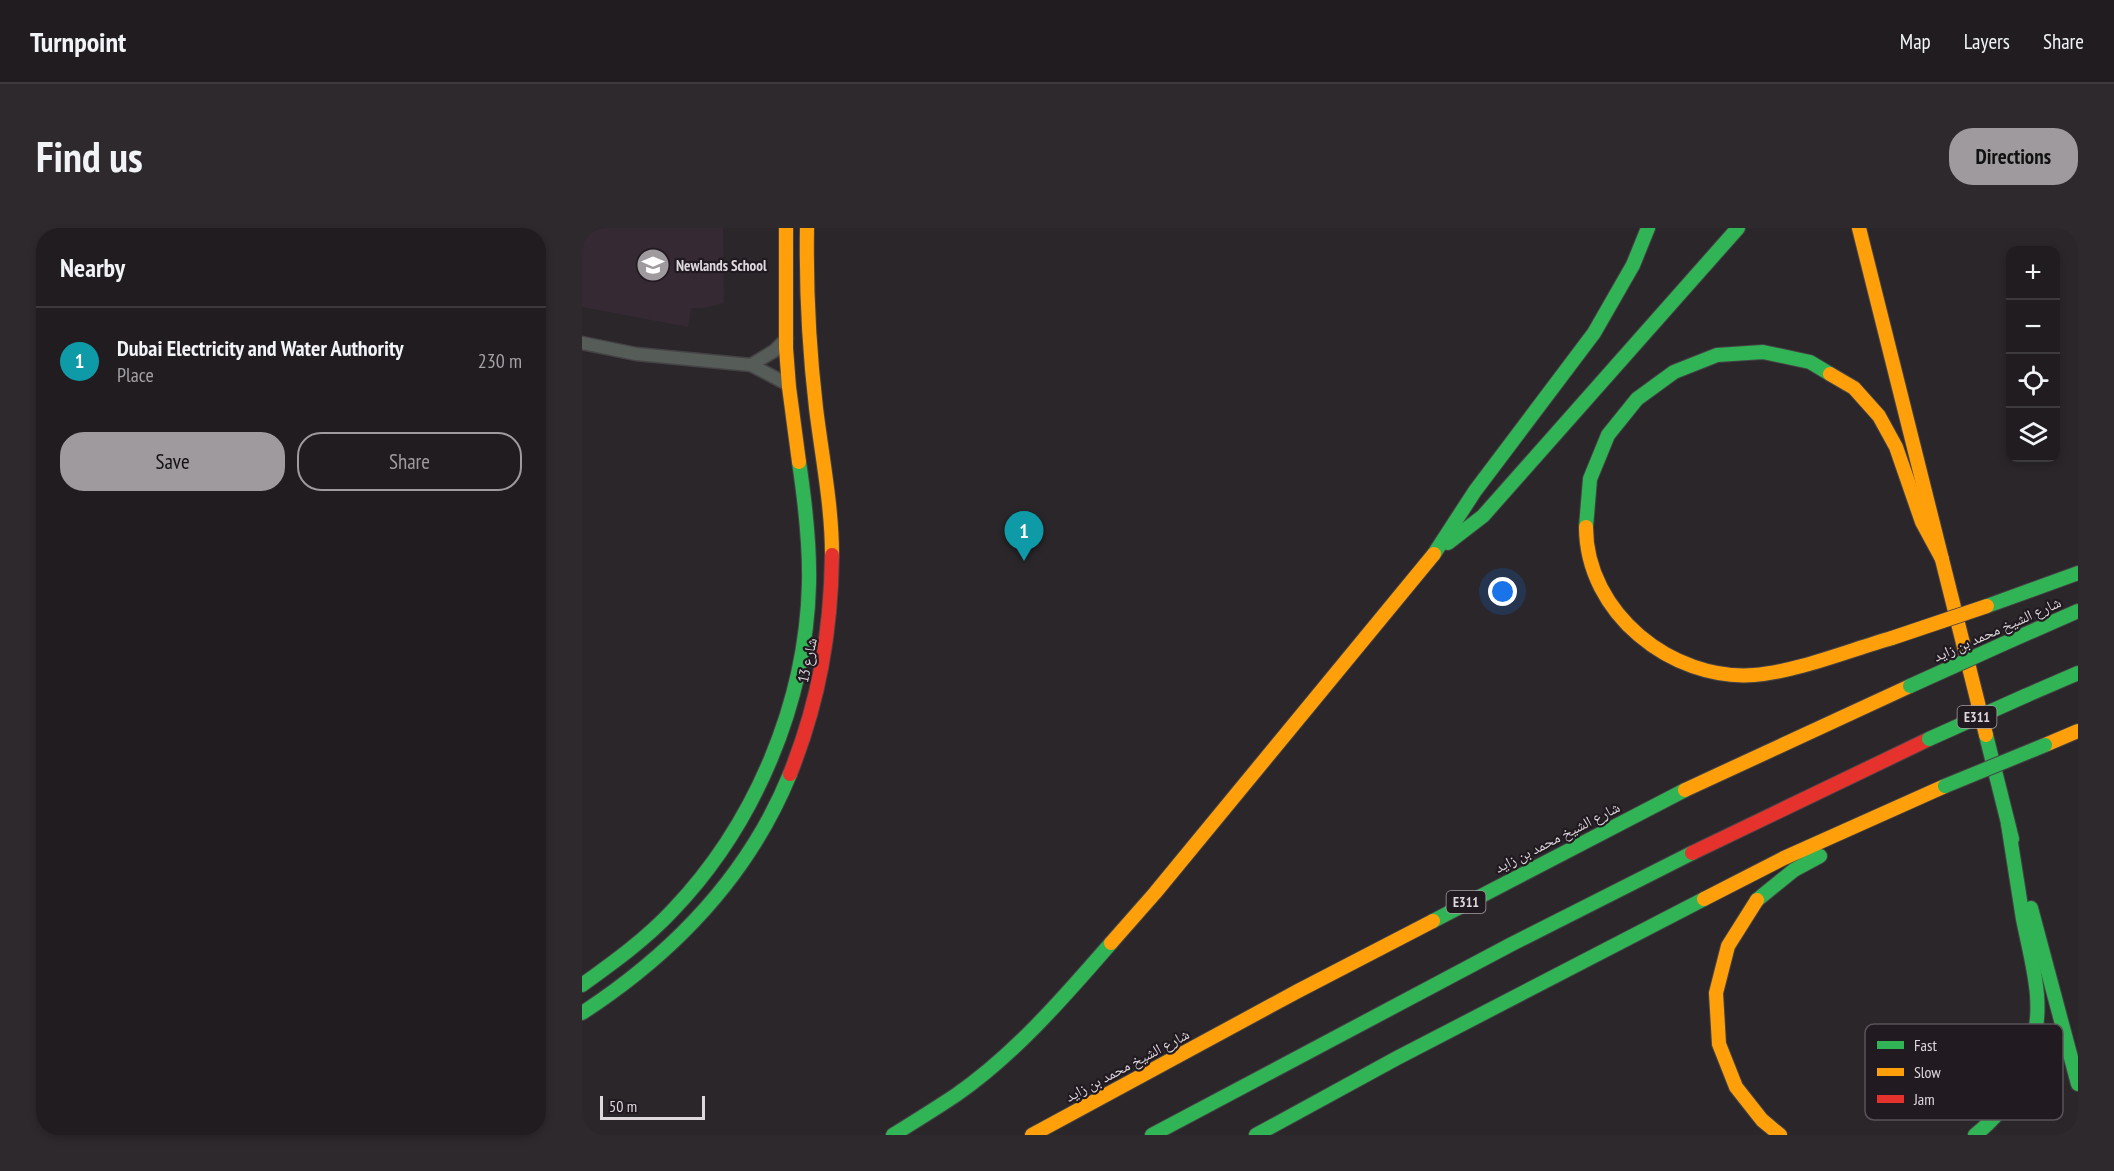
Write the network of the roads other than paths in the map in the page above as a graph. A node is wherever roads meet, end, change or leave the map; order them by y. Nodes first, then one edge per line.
1 (786, 228) edge
2 (807, 228) edge
3 (1648, 228) edge
4 (1738, 228) edge
5 (1859, 228) edge
6 (787, 338) junction
7 (582, 344) edge
8 (751, 365) junction
9 (789, 385) junction
10 (1435, 553) junction
11 (1942, 559) junction
12 (2078, 573) edge
13 (2078, 611) edge
14 (2078, 673) edge
15 (2078, 731) edge
16 (1922, 795) junction
17 (2008, 824) junction
18 (582, 985) edge
19 (582, 1013) edge
20 (2036, 1024) edge
21 (2062, 1024) edge
22 (2063, 1028) edge
23 (2078, 1084) edge
24 (1991, 1120) edge
25 (893, 1135) edge
26 (1032, 1135) edge
27 (1152, 1135) edge
28 (1256, 1135) edge
29 (1780, 1135) edge
30 (1975, 1135) edge

1 - 6 main road, شارع 13
2 - 19 main road, شارع 13
3 - 10 main road
4 - 10 main road
5 - 11 main road
6 - 8 street
6 - 9 main road, شارع 13
7 - 8 street
8 - 9 street
9 - 18 main road, شارع 13
10 - 25 main road
11 - 12 main road, bridge
11 - 17 main road
13 - 26 main road, شارع الشيخ محمد بن زايد / E311, bridge
14 - 27 main road, E311, bridge
15 - 16 main road, bridge
16 - 28 main road
16 - 29 main road
17 - 20 main road
17 - 21 main road
22 - 23 main road
24 - 30 main road

